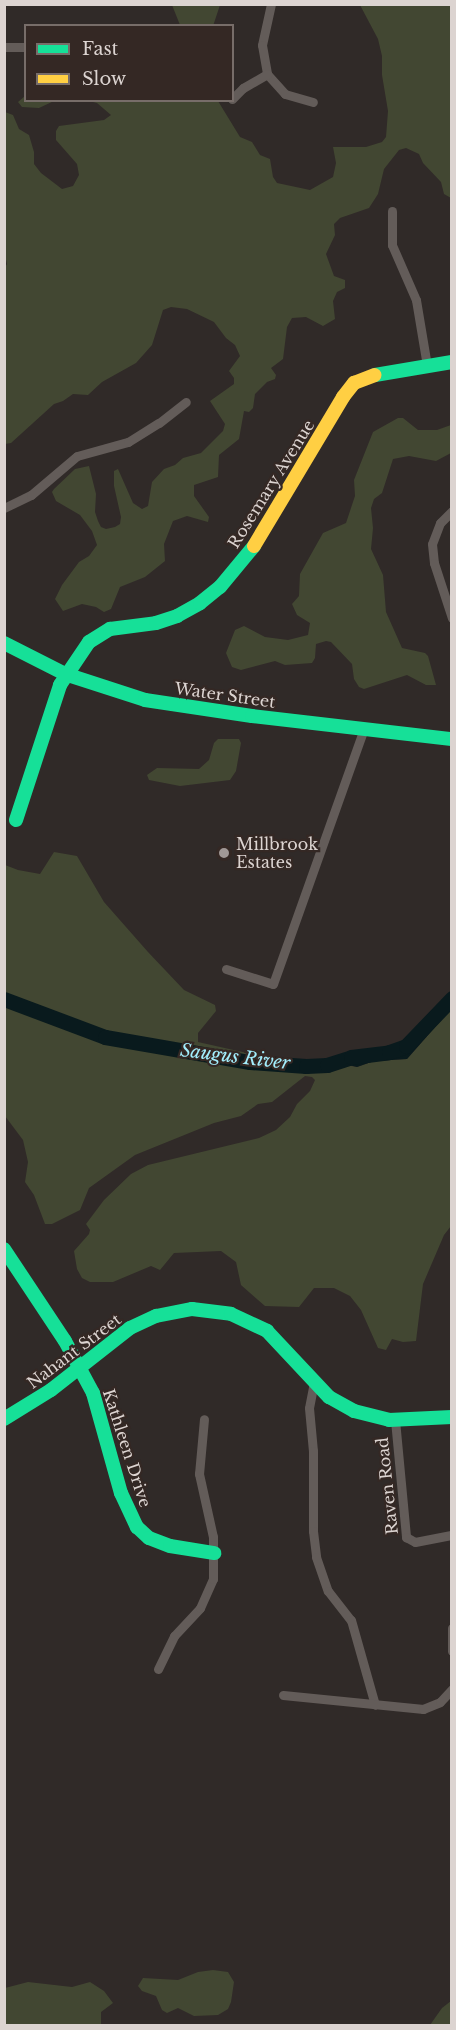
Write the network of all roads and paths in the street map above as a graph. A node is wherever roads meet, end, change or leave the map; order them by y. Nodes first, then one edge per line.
1 (271, 4) edge
2 (4, 47) edge
3 (24, 48) edge
4 (267, 74) junction
5 (234, 98) edge
6 (313, 102) dead end
7 (392, 211) dead end
8 (452, 362) edge
9 (427, 366) junction
10 (186, 402) dead end
11 (4, 508) edge
12 (452, 511) edge
13 (452, 618) edge
14 (4, 643) edge
15 (65, 674) junction
16 (364, 729) junction
17 (452, 739) edge
18 (16, 820) dead end
19 (226, 969) dead end
20 (4, 1249) edge
21 (80, 1368) junction
22 (314, 1382) junction
23 (452, 1417) edge
24 (4, 1419) edge
25 (204, 1419) dead end
26 (395, 1420) junction
27 (452, 1535) edge
28 (214, 1553) junction
29 (452, 1628) edge
30 (452, 1651) edge
31 (158, 1669) dead end
32 (452, 1689) edge
33 (283, 1695) dead end
34 (375, 1705) junction

1 - 4 street
2 - 3 street
4 - 5 street
4 - 6 street
7 - 9 street
8 - 9 street, Rosemary Avenue
9 - 15 street, Rosemary Avenue
10 - 11 street
12 - 13 street
14 - 15 street, Water Street
15 - 16 street, Water Street
15 - 18 street, Rosemary Avenue
16 - 17 street, Water Street
16 - 19 street
20 - 21 street, Kathleen Drive
21 - 22 street, Nahant Street
21 - 24 street, Nahant Street
21 - 28 street, Kathleen Drive
22 - 26 street, Nahant Street
22 - 34 street
23 - 26 street, Nahant Street
25 - 28 street
26 - 27 street, Raven Road
28 - 31 street
29 - 30 street
32 - 34 street
33 - 34 street

